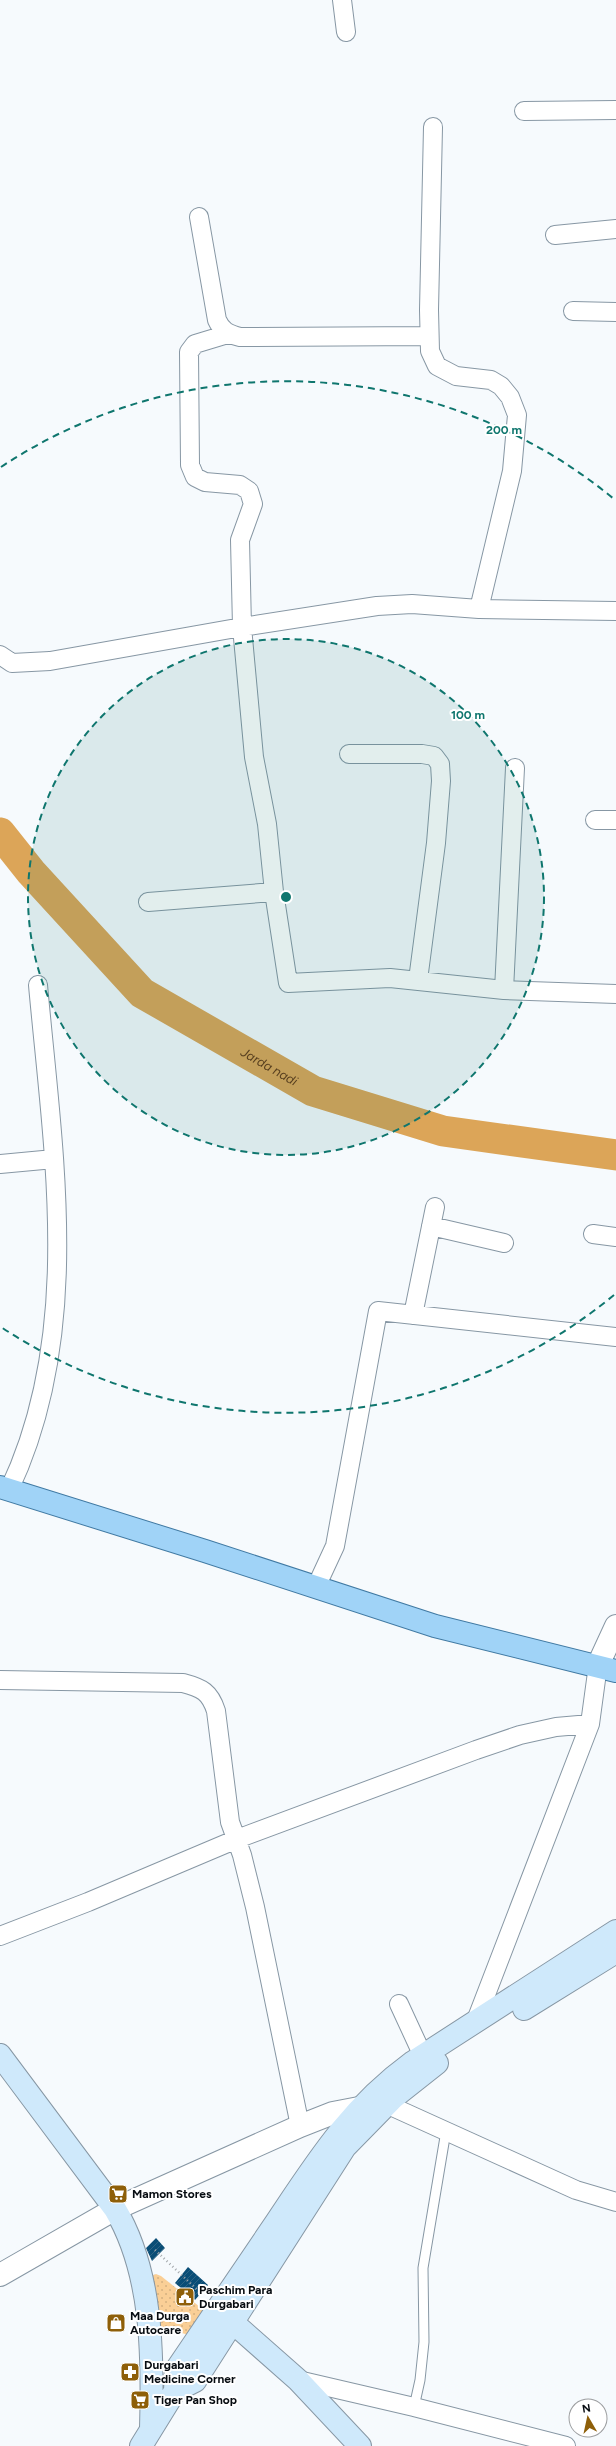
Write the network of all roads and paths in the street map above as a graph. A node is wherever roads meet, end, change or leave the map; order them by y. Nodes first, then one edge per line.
1 (342, 0) edge
2 (346, 32) dead end
3 (616, 110) edge
4 (524, 111) dead end
5 (433, 128) dead end
6 (199, 217) dead end
7 (616, 229) edge
8 (555, 235) dead end
9 (573, 311) dead end
10 (616, 312) edge
11 (228, 334) junction
12 (429, 336) junction
13 (479, 608) junction
14 (616, 611) edge
15 (242, 627) junction
16 (0, 655) edge
17 (349, 754) dead end
18 (515, 768) dead end
19 (595, 820) dead end
20 (616, 820) edge
21 (274, 892) junction
22 (148, 902) dead end
23 (418, 980) junction
24 (38, 985) dead end
25 (504, 990) junction
26 (616, 994) edge
27 (54, 1159) junction
28 (0, 1164) edge
29 (436, 1207) dead end
30 (432, 1226) junction
31 (593, 1234) dead end
32 (616, 1237) edge
33 (504, 1243) dead end
34 (413, 1315) junction
35 (616, 1337) edge
36 (5, 1489) edge
37 (316, 1587) junction
38 (616, 1626) edge
39 (607, 1668) edge
40 (0, 1680) edge
41 (590, 1724) junction
42 (236, 1839) junction
43 (616, 1931) edge
44 (0, 1936) edge
45 (616, 1952) edge
46 (398, 2004) dead end
47 (475, 2023) junction
48 (0, 2055) edge
49 (423, 2056) junction
50 (386, 2104) junction
51 (359, 2108) junction
52 (300, 2126) junction
53 (446, 2132) junction
54 (616, 2202) edge
55 (115, 2209) junction
56 (150, 2245) dead end
57 (0, 2275) edge
58 (225, 2315) junction
59 (298, 2380) junction
60 (414, 2407) junction
61 (146, 2438) edge
62 (360, 2446) edge
63 (566, 2446) edge

1 - 2 street
3 - 4 street
5 - 12 street
6 - 11 street
7 - 8 street
9 - 10 street
11 - 12 street
11 - 15 street
12 - 13 street
13 - 14 street
13 - 15 street
15 - 16 street
15 - 21 street
17 - 23 street
18 - 25 street
19 - 20 street
21 - 22 street
21 - 23 street
23 - 25 street
24 - 27 street
25 - 26 street
27 - 28 street
27 - 36 street
29 - 30 street
30 - 33 street
30 - 34 street
31 - 32 street
34 - 35 street
34 - 37 street
36 - 37 main road
37 - 39 main road
38 - 39 street
39 - 41 street
40 - 42 street
41 - 42 street
41 - 47 street
42 - 44 street
42 - 52 street
43 - 47 main road
45 - 50 main road
46 - 49 street
47 - 49 main road
48 - 55 main road
49 - 51 main road
50 - 53 street
50 - 58 main road
51 - 52 street
51 - 58 main road
52 - 55 street
53 - 54 street
53 - 60 lane
55 - 57 street
55 - 61 main road
56 - 58 path
58 - 59 main road
58 - 61 main road
59 - 60 street
59 - 62 main road
60 - 63 street

